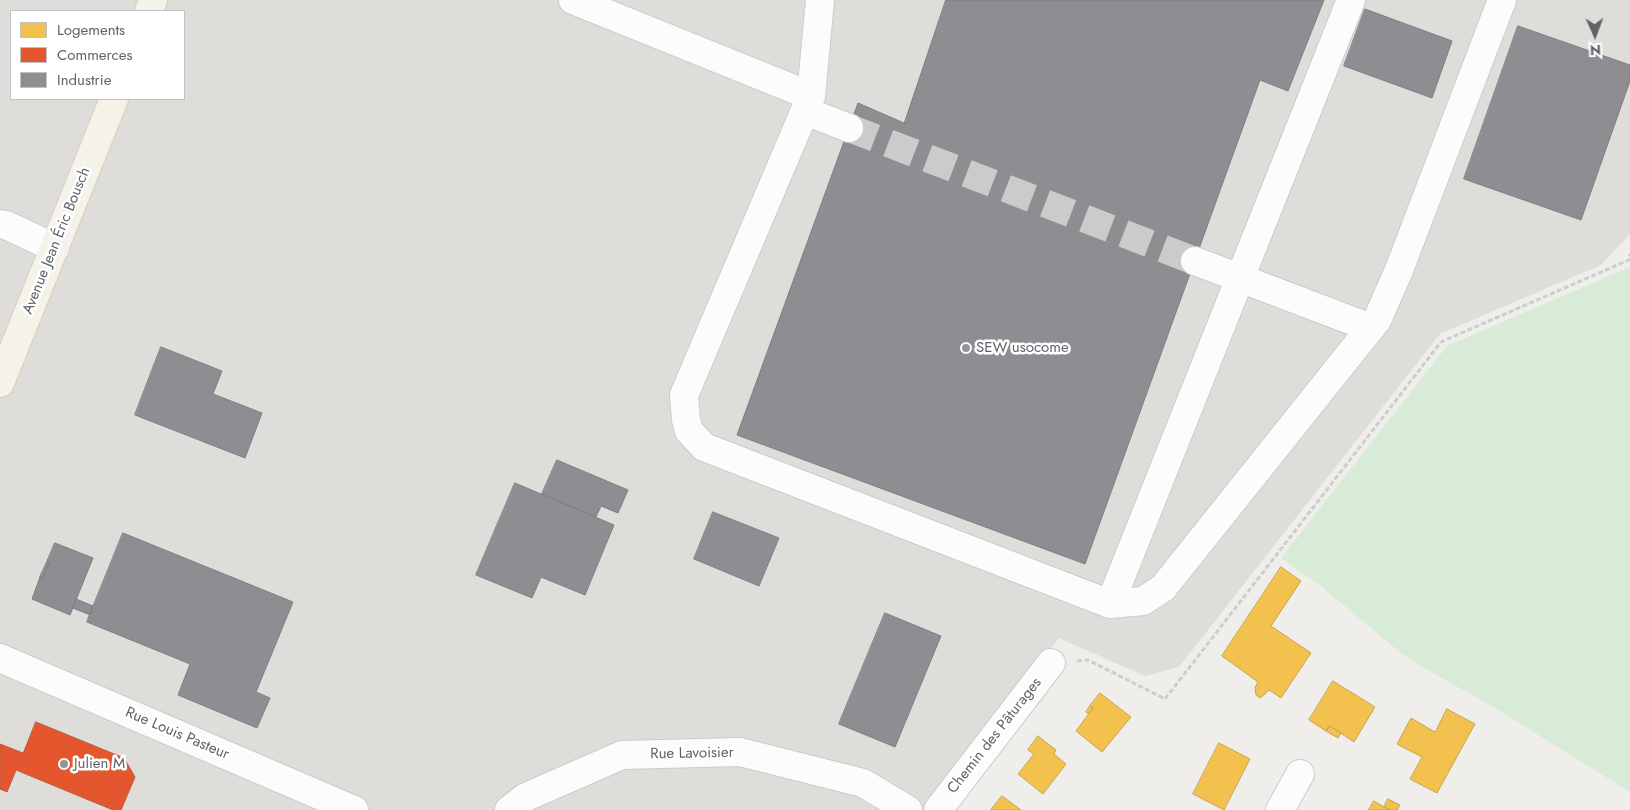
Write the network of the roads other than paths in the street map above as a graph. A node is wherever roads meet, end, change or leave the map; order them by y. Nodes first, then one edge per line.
1 (573, 0) edge
2 (820, 0) edge
3 (1350, 0) edge
4 (1502, 0) edge
5 (114, 100) edge
6 (808, 104) junction
7 (849, 128) tunnel mouth
8 (0, 224) edge
9 (55, 248) junction
10 (1195, 261) tunnel mouth
11 (1240, 278) junction
12 (1371, 328) junction
13 (0, 383) edge
14 (1110, 604) junction
15 (0, 658) edge
16 (1051, 663) road end
17 (1300, 774) dead end
18 (354, 810) edge
19 (509, 810) edge
20 (908, 810) edge
21 (938, 810) edge
22 (1280, 810) edge

1 - 6 street
2 - 6 street
3 - 11 street
4 - 12 street
5 - 9 main road, Avenue Jean Éric Bousch
6 - 7 street
6 - 14 street
8 - 9 street
9 - 13 main road, Avenue Jean Éric Bousch
10 - 11 street
11 - 12 street
11 - 14 street
12 - 14 street
15 - 18 street, Rue Louis Pasteur
16 - 21 street, Chemin des Pâturages
17 - 22 street
19 - 20 street, Rue Lavoisier

